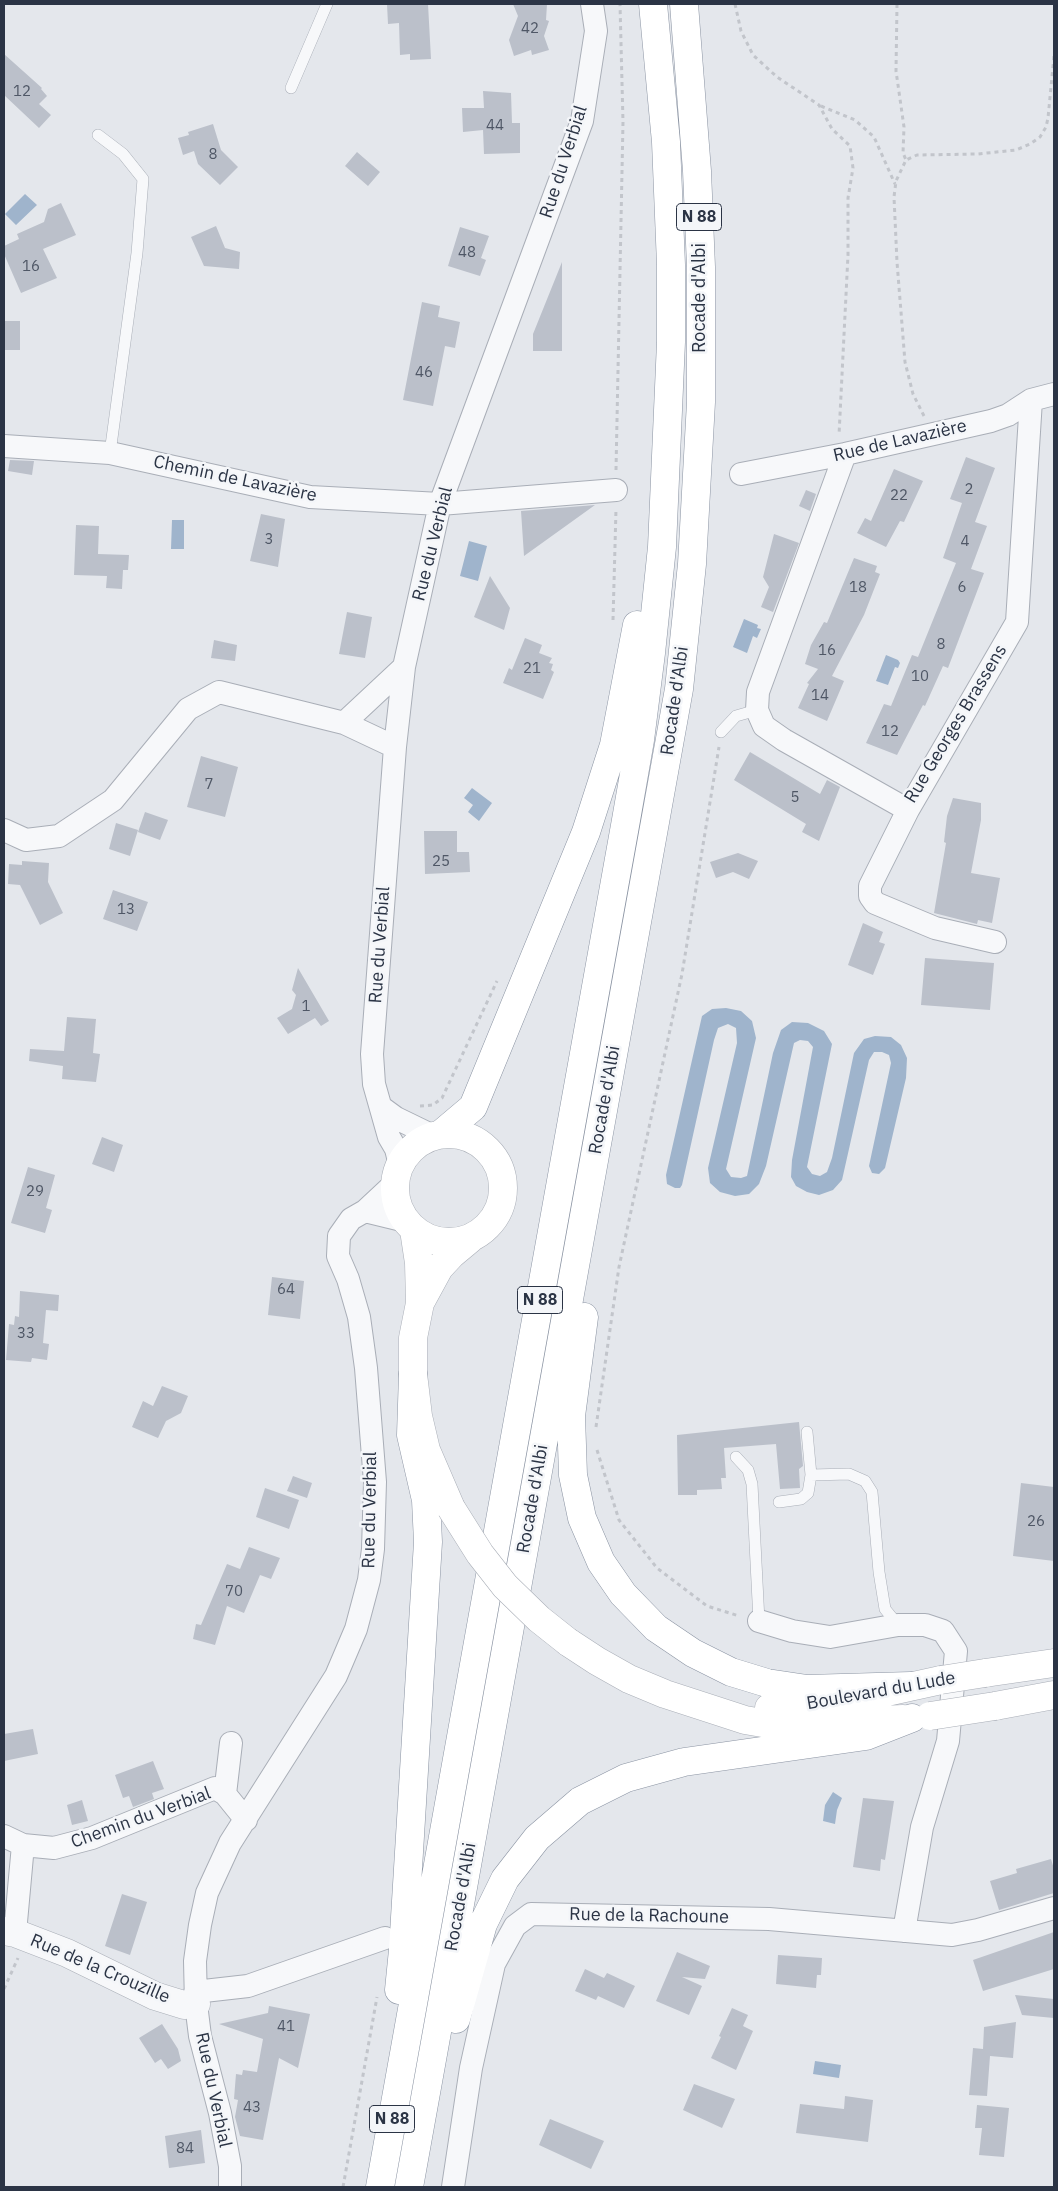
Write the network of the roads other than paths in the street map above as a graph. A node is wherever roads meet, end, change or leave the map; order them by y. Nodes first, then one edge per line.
1 (327, 4) edge
2 (592, 4) edge
3 (652, 4) edge
4 (684, 4) edge
5 (291, 88) dead end
6 (98, 135) dead end
7 (1054, 394) edge
8 (1031, 400) junction
9 (4, 446) edge
10 (110, 453) junction
11 (846, 454) junction
12 (741, 474) dead end
13 (616, 490) road end
14 (440, 504) junction
15 (662, 548) junction
16 (404, 667) junction
17 (679, 689) junction
18 (757, 710) junction
19 (344, 723) junction
20 (721, 732) road end
21 (395, 747) junction
22 (908, 810) junction
23 (4, 830) edge
24 (996, 942) dead end
25 (381, 1106) junction
26 (437, 1135) junction
27 (398, 1174) junction
28 (365, 1211) junction
29 (410, 1226) junction
30 (470, 1239) junction
31 (420, 1303) junction
32 (413, 1374) junction
33 (807, 1432) dead end
34 (736, 1457) dead end
35 (811, 1475) junction
36 (779, 1502) dead end
37 (759, 1621) joint
38 (898, 1625) junction
39 (1054, 1663) edge
40 (911, 1686) junction
41 (1054, 1695) edge
42 (707, 1707) junction
43 (921, 1717) junction
44 (231, 1743) dead end
45 (225, 1794) junction
46 (246, 1820) junction
47 (14, 1840) edge
48 (1054, 1908) edge
49 (904, 1931) junction
50 (16, 1934) edge
51 (385, 1938) dead end
52 (196, 1998) junction
53 (405, 2051) junction
54 (427, 2087) junction
55 (230, 2187) edge
56 (380, 2187) edge
57 (409, 2187) edge
58 (453, 2187) edge

1 - 5 lane
2 - 14 street, Rue du Verbial
3 - 15 main road, Rocade d'Albi / N 88
4 - 17 main road, Rocade d'Albi / N 88
6 - 10 lane
7 - 8 street, Rue de Lavazière
8 - 11 street, Rue de Lavazière
8 - 22 street, Rue Georges Brassens
9 - 10 street, Chemin de Lavazière
10 - 14 street, Chemin de Lavazière
11 - 12 street, Rue de Lavazière
11 - 18 street
13 - 14 street, Chemin de Lavazière
14 - 16 street, Rue du Verbial
15 - 26 main road
15 - 53 main road, Rocade d'Albi / N 88
16 - 19 street
16 - 21 street, Rue du Verbial
17 - 40 main road
17 - 54 main road, Rocade d'Albi / N 88
18 - 20 lane
18 - 22 street, Rue Georges Brassens
19 - 21 street
19 - 23 street
21 - 25 street, Rue du Verbial
22 - 24 street
25 - 26 street
25 - 27 street, Rue du Verbial
26 - 27 main road
26 - 30 main road
27 - 28 street, Rue du Verbial
27 - 29 main road
28 - 29 street
28 - 46 street, Rue du Verbial
29 - 30 main road
29 - 31 main road
30 - 31 main road
31 - 32 main road
32 - 42 main road, Boulevard du Lude, bridge
32 - 53 main road
33 - 35 lane
34 - 37 lane
35 - 36 lane
35 - 38 lane
37 - 38 street
38 - 49 street
39 - 40 main road, Boulevard du Lude, bridge
40 - 42 main road, Boulevard du Lude
41 - 43 main road, bridge
42 - 43 main road, Boulevard du Lude
43 - 54 main road
44 - 45 street
45 - 46 street, Chemin du Verbial
45 - 47 street, Chemin du Verbial
46 - 52 street, Rue du Verbial
47 - 50 street, Chemin du Verbial
48 - 49 street, Rue de la Rachoune
49 - 58 street, Rue de la Rachoune
50 - 52 street, Rue de la Crouzille
51 - 52 street
52 - 55 street, Rue du Verbial
53 - 56 main road, Rocade d'Albi / N 88
54 - 57 main road, Rocade d'Albi / N 88

